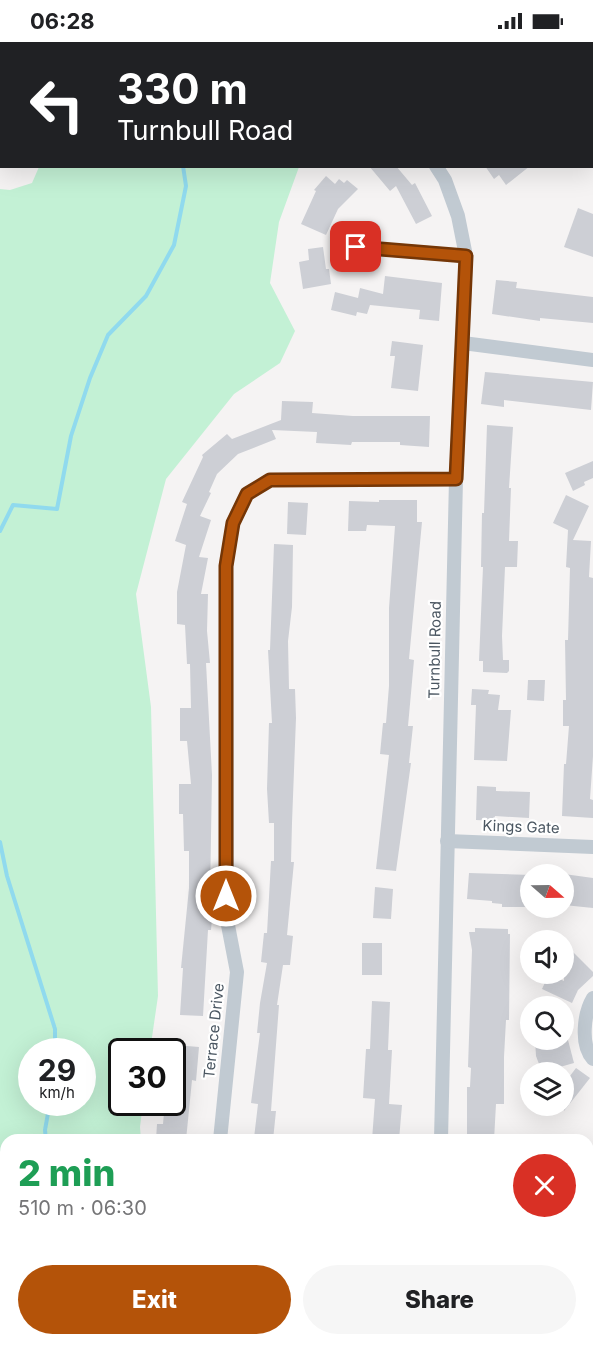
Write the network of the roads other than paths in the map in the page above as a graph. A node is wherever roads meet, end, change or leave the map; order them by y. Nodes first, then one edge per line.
1 (437, 168) edge
2 (356, 247) dead end
3 (466, 256) junction
4 (463, 343) junction
5 (593, 360) edge
6 (456, 479) junction
7 (447, 841) junction
8 (593, 847) edge
9 (593, 998) edge
10 (593, 1059) edge
11 (221, 1134) edge
12 (441, 1134) edge

1 - 3 street, Turnbull Road
2 - 3 street
3 - 4 street, Turnbull Road
4 - 5 street
4 - 6 street, Turnbull Road
6 - 7 street, Turnbull Road
6 - 11 street, Terrace Drive
7 - 8 street, Kings Gate
7 - 12 street, Turnbull Road
9 - 10 street

